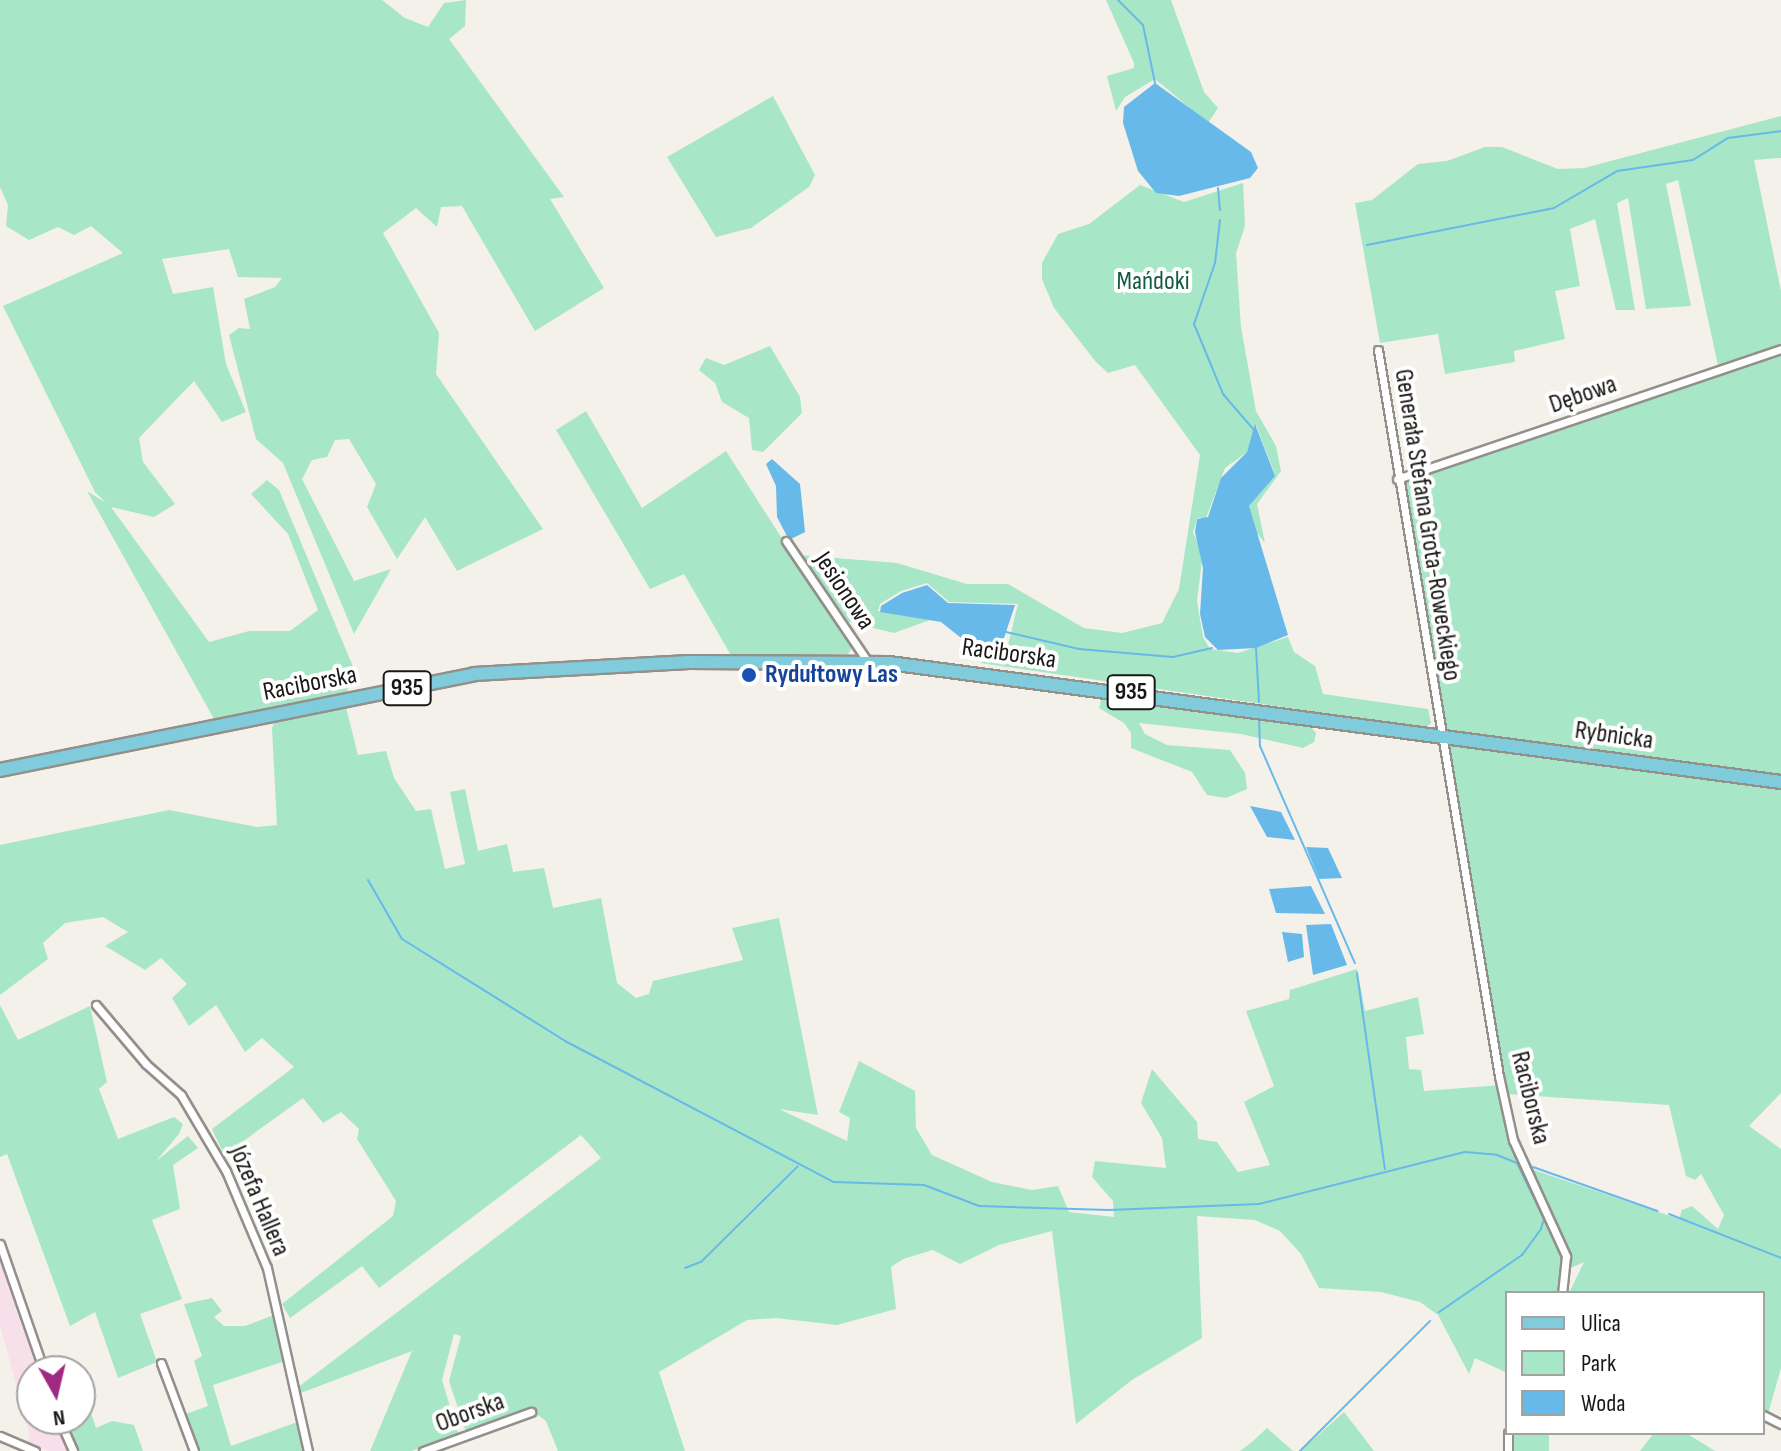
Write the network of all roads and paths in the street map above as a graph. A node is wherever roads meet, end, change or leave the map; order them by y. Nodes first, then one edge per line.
1 (1781, 349) edge
2 (1378, 350) dead end
3 (1397, 479) junction
4 (786, 541) dead end
5 (869, 663) junction
6 (1442, 734) junction
7 (0, 770) edge
8 (1781, 782) edge
9 (96, 1005) dead end
10 (0, 1244) edge
11 (1562, 1291) edge
12 (38, 1355) edge
13 (161, 1363) dead end
14 (531, 1412) dead end
15 (0, 1436) edge
16 (35, 1451) edge
17 (194, 1451) edge
18 (308, 1451) edge
19 (423, 1451) edge

1 - 3 street, Dębowa
2 - 3 street, Generała Stefana Grota-Roweckiego
3 - 6 street, Generała Stefana Grota-Roweckiego
4 - 5 street, Jesionowa
5 - 6 main road, Raciborska / 935
5 - 7 main road, Raciborska / 935
6 - 8 main road, Rybnicka / 935
6 - 11 street, Raciborska
9 - 18 street, Józefa Hallera
10 - 12 street
13 - 17 street
14 - 19 street, Oborska
15 - 16 street

